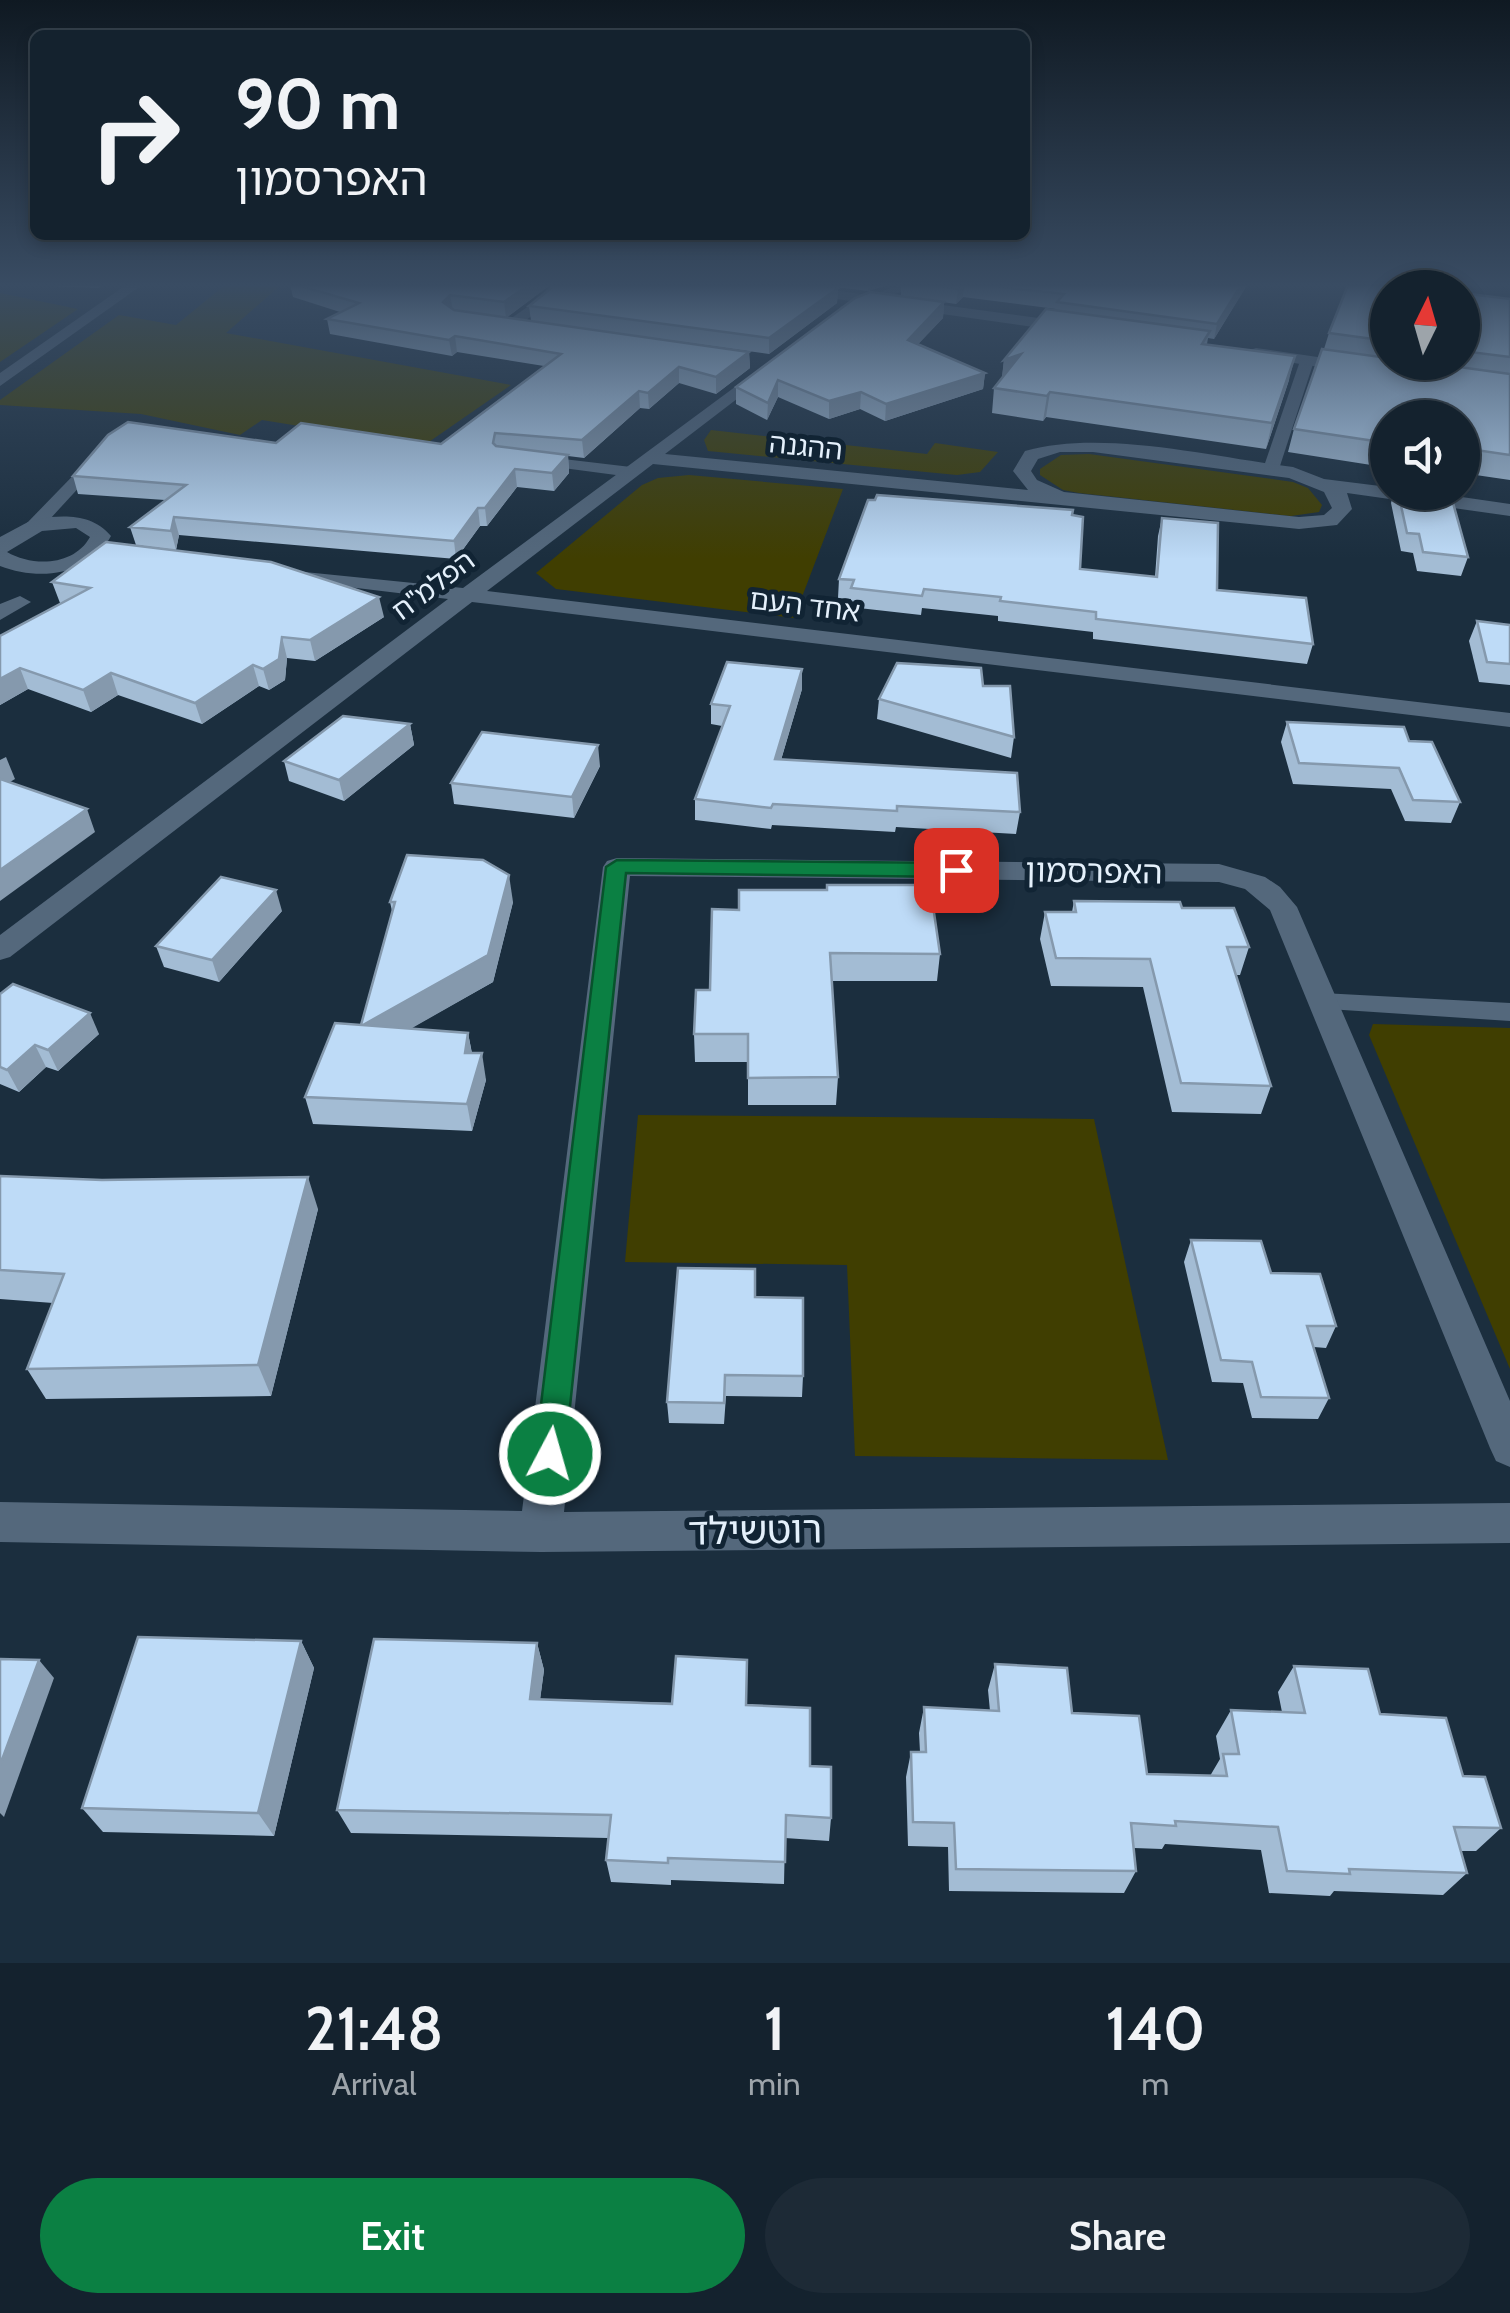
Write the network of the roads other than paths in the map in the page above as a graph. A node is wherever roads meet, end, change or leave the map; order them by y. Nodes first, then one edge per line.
1 (750, 377) edge
2 (1303, 377) edge
3 (102, 454) edge
4 (522, 459) edge
5 (640, 465) junction
6 (1022, 466) junction
7 (1272, 470) junction
8 (1326, 484) junction
9 (956, 488) junction
10 (1370, 491) edge
11 (1082, 501) junction
12 (1370, 501) edge
13 (1480, 506) edge
14 (1510, 510) edge
15 (1341, 513) junction
16 (32, 528) junction
17 (1, 557) edge
18 (252, 569) edge
19 (469, 595) junction
20 (1510, 720) edge
21 (0, 950) edge
22 (1322, 1002) junction
23 (1510, 1012) edge
24 (1510, 1448) edge
25 (0, 1522) edge
26 (1510, 1522) edge
27 (541, 1532) junction

1 - 5 street, הפלמ"ח
2 - 7 lane
3 - 16 lane
4 - 5 lane
5 - 9 street, ההגנה
5 - 19 street, הפלמ"ח
6 - 7 street, ההגנה
6 - 9 street, ההגנה
6 - 11 street, ההגנה
7 - 8 street, ההגנה
8 - 10 street, ההגנה
8 - 15 street
9 - 11 street, ההגנה
11 - 15 street, ההגנה
12 - 15 street, ההגנה
13 - 14 street, ההגנה
16 - 17 street
16 - 17 street
18 - 19 street, אחד העם
19 - 20 street, אחד העם
19 - 21 street, הפלמ"ח
22 - 23 lane
22 - 24 street, האפרסמון
22 - 27 street, האפרסמון
25 - 27 street, רוטשילד
26 - 27 street, רוטשילד

